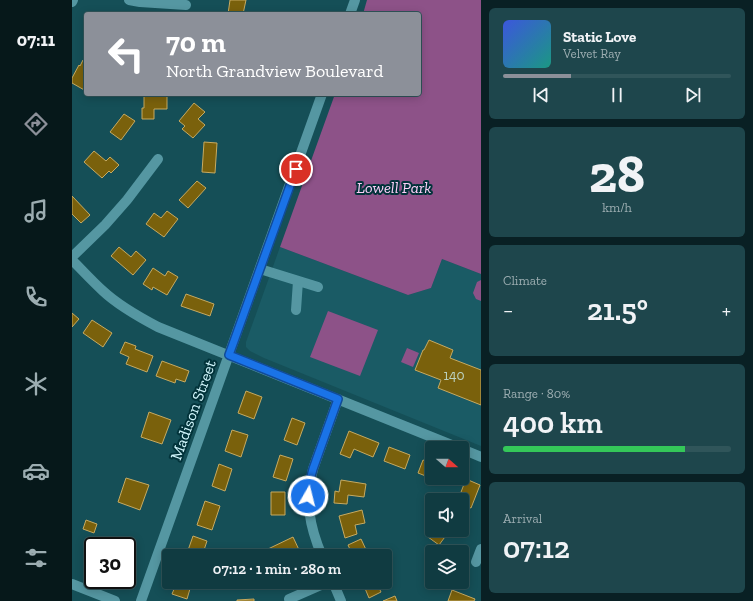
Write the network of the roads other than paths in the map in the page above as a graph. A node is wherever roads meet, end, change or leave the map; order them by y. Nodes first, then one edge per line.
1 (129, 0) edge
2 (355, 0) edge
3 (186, 5) dead end
4 (351, 12) edge
5 (321, 96) edge
6 (158, 159) dead end
7 (72, 259) edge
8 (260, 269) junction
9 (298, 281) junction
10 (318, 286) dead end
11 (296, 310) dead end
12 (229, 355) junction
13 (338, 399) junction
14 (442, 441) edge
15 (469, 452) edge
16 (481, 457) edge
17 (319, 549) edge
18 (481, 549) edge
19 (476, 562) dead end
20 (72, 584) edge
21 (312, 589) edge
22 (336, 589) edge
23 (289, 599) dead end
24 (115, 601) edge
25 (142, 601) edge
26 (341, 601) edge

1 - 3 street
2 - 4 street
5 - 8 street, Madison Street
6 - 7 street
7 - 12 street
8 - 9 street
8 - 12 street, Madison Street
9 - 10 street
9 - 11 street
12 - 13 street
12 - 25 street, Madison Street
13 - 14 street
13 - 17 street
15 - 16 street
18 - 19 street
20 - 24 street
21 - 23 street
22 - 26 street

